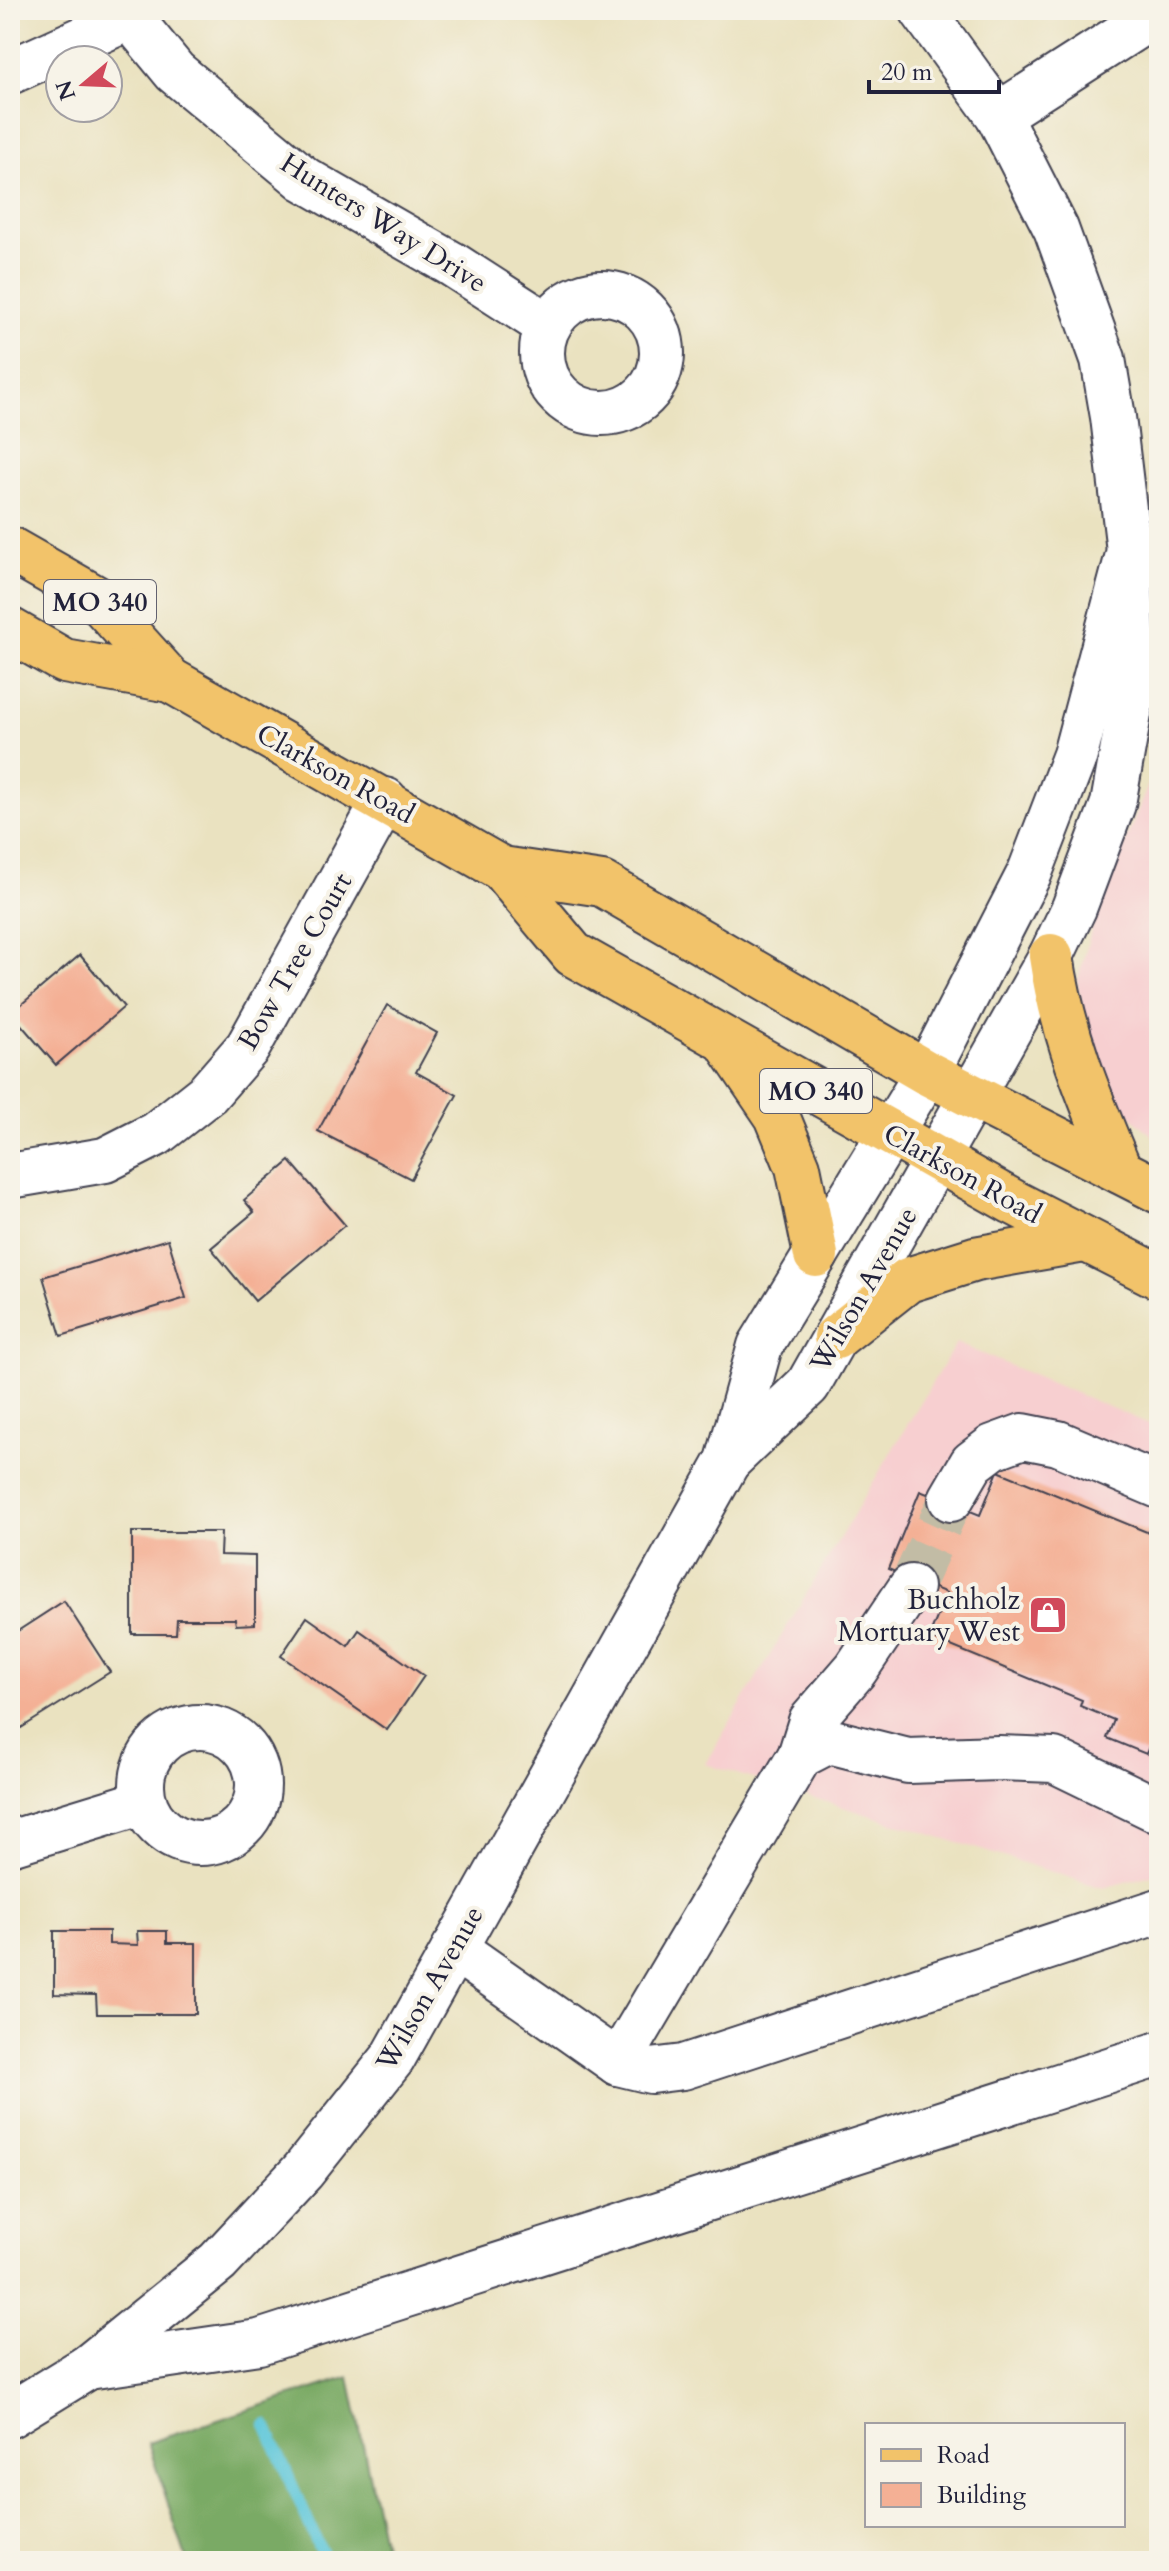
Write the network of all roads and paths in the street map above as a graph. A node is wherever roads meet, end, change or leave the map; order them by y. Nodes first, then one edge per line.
1 (922, 10) edge
2 (1159, 12) edge
3 (126, 14) edge
4 (10, 72) edge
5 (998, 115) junction
6 (548, 326) dead end
7 (10, 549) edge
8 (1144, 550) edge
9 (10, 630) edge
10 (170, 680) junction
11 (385, 800) junction
12 (502, 869) junction
13 (1051, 956) junction
14 (724, 1038) junction
15 (927, 1073) junction
16 (971, 1097) junction
17 (890, 1134) junction
18 (938, 1160) junction
19 (1120, 1171) junction
20 (10, 1176) edge
21 (1159, 1191) edge
22 (1084, 1240) junction
23 (816, 1255) junction
24 (1159, 1277) edge
25 (836, 1337) junction
26 (728, 1461) junction
27 (1159, 1486) edge
28 (951, 1499) tunnel mouth
29 (911, 1587) tunnel mouth
30 (800, 1756) junction
31 (144, 1802) dead end
32 (1159, 1811) edge
33 (10, 1843) edge
34 (1159, 1911) edge
35 (454, 1948) junction
36 (1159, 2054) edge
37 (618, 2063) junction
38 (88, 2367) junction
39 (10, 2415) edge

1 - 5 street, Wilson Avenue
2 - 5 street
3 - 4 street
3 - 6 street, Hunters Way Drive
5 - 8 street, Wilson Avenue
7 - 10 main road, Clarkson Road / MO 340
8 - 13 street, Wilson Avenue
8 - 15 street, Wilson Avenue
9 - 10 main road, Clarkson Road / MO 340
10 - 11 main road, Clarkson Road / MO 340
11 - 12 main road, Clarkson Road / MO 340
11 - 20 street, Bow Tree Court
12 - 14 main road, Clarkson Road / MO 340
12 - 15 main road, Clarkson Road / MO 340
13 - 16 street, Wilson Avenue
13 - 19 main road
14 - 17 main road, Clarkson Road / MO 340
14 - 23 main road
15 - 16 main road, Clarkson Road / MO 340
15 - 17 street, Wilson Avenue
16 - 18 street, Wilson Avenue
16 - 19 main road, Clarkson Road / MO 340
17 - 18 main road, Clarkson Road / MO 340
17 - 23 street, Wilson Avenue
18 - 22 main road, Clarkson Road / MO 340
18 - 25 street, Wilson Avenue
19 - 21 main road, Clarkson Road / MO 340
22 - 24 main road, Clarkson Road / MO 340
22 - 25 main road
23 - 26 street, Wilson Avenue
25 - 26 street, Wilson Avenue
26 - 35 street, Wilson Avenue
27 - 28 street
29 - 30 street
30 - 32 street
30 - 37 street
31 - 33 street
34 - 37 street
35 - 37 street
35 - 38 street, Wilson Avenue
36 - 38 street
38 - 39 street, Wilson Avenue

